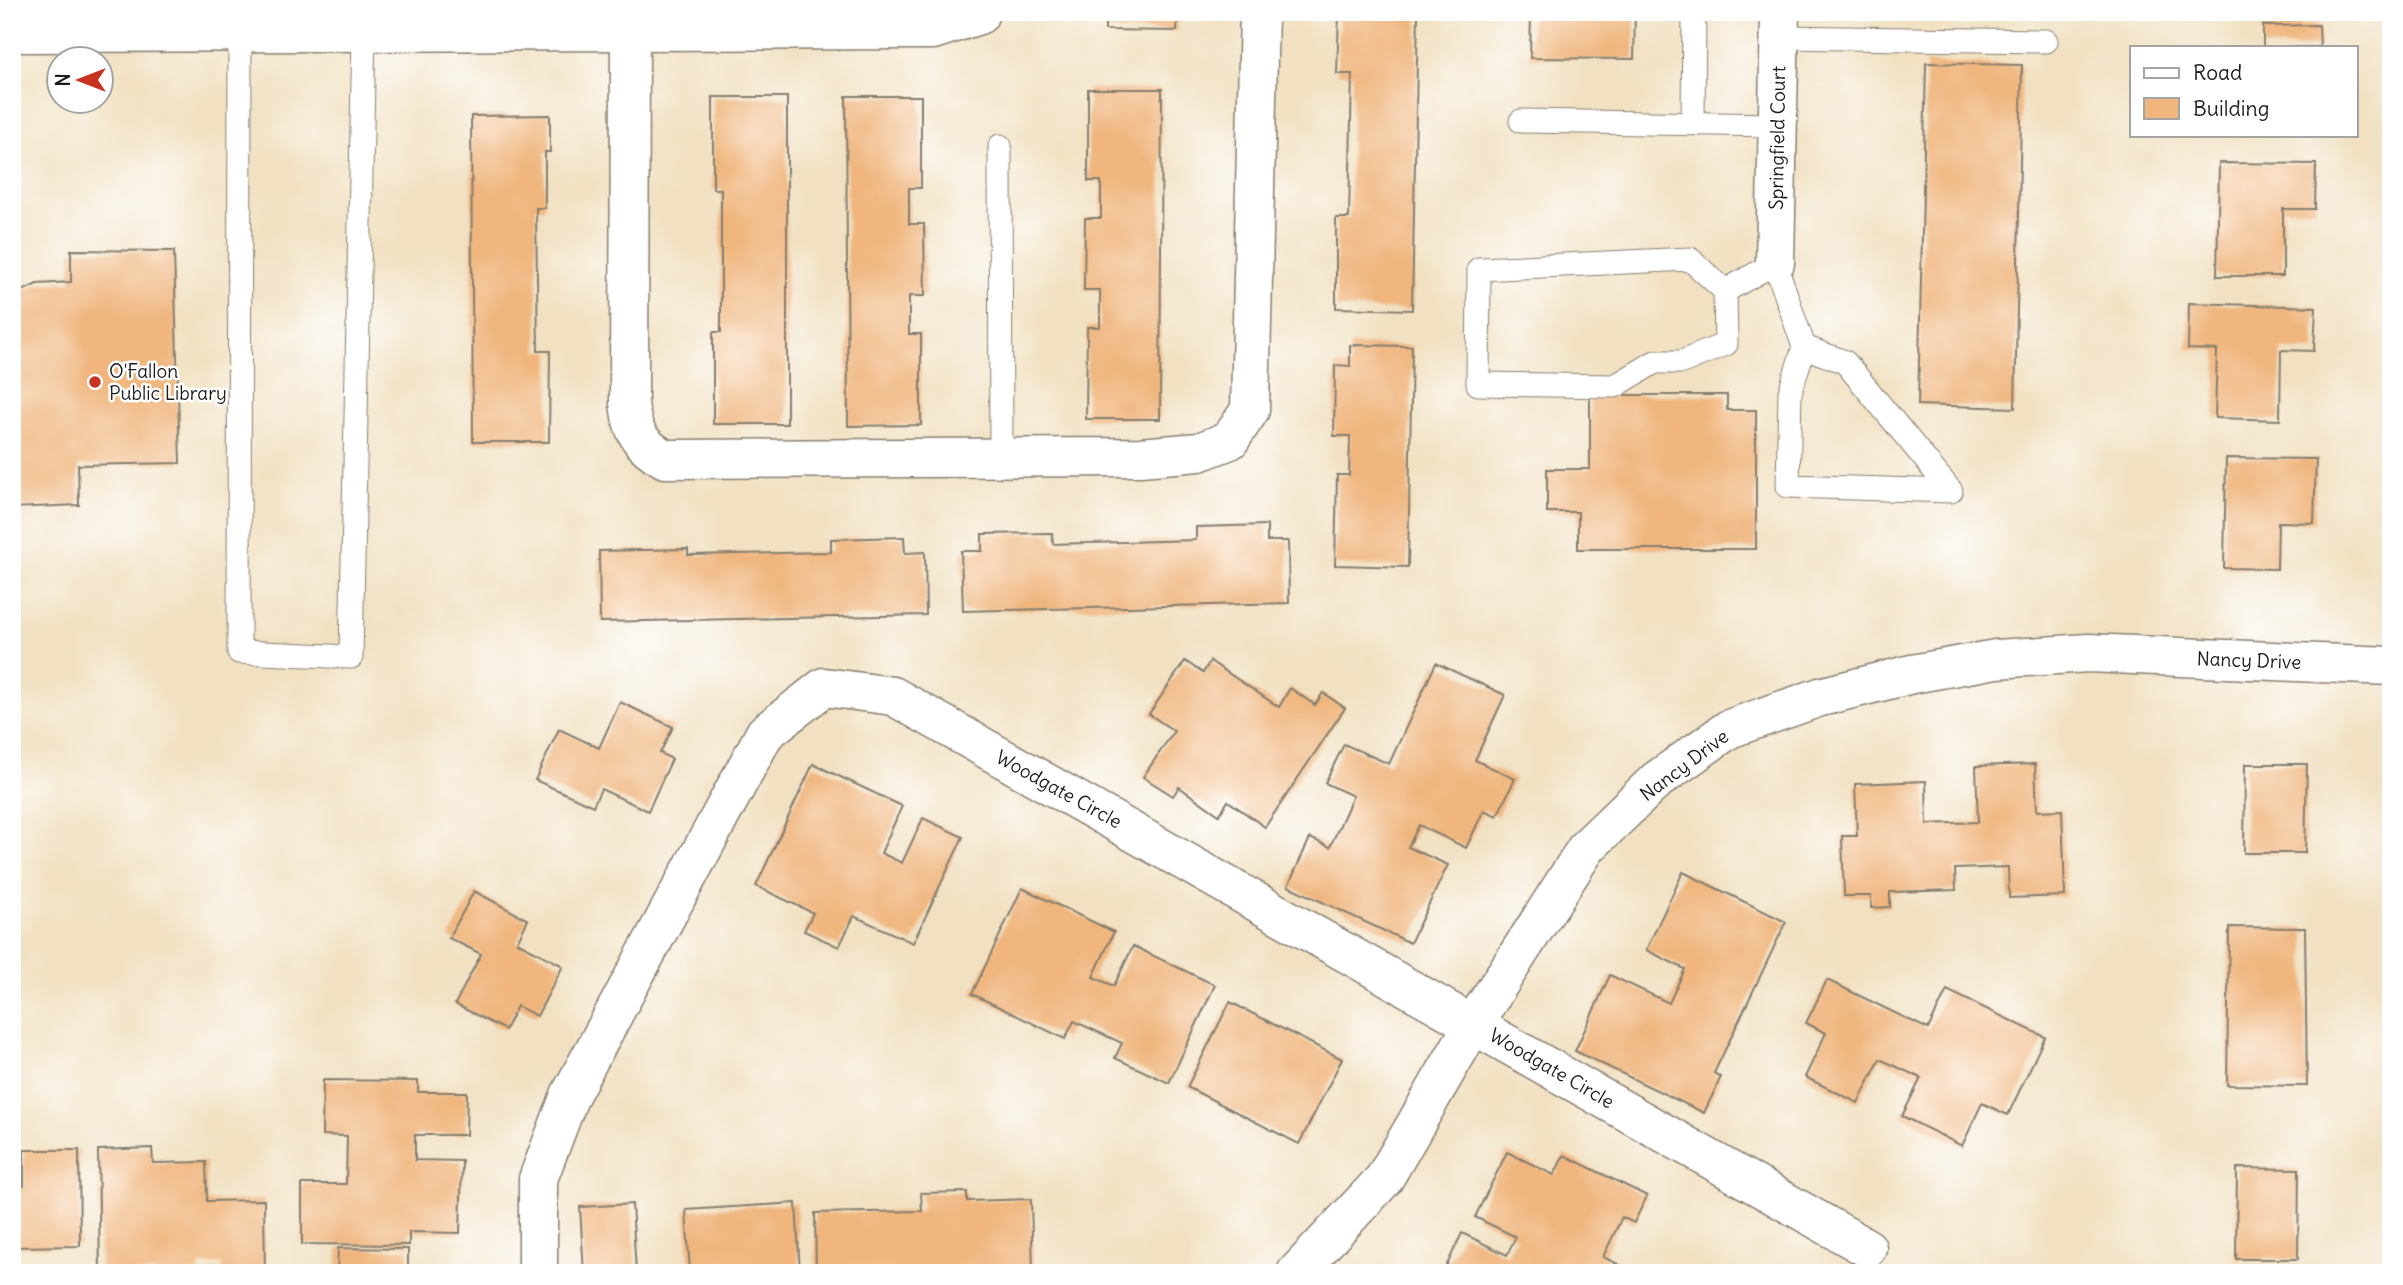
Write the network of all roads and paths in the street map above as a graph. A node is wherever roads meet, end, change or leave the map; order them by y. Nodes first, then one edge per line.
1 (981, 12) edge
2 (1259, 12) edge
3 (1694, 12) edge
4 (1780, 25) edge
5 (364, 31) junction
6 (630, 31) junction
7 (12, 33) edge
8 (240, 33) junction
9 (2046, 41) dead end
10 (1521, 121) dead end
11 (1693, 123) junction
12 (1777, 125) junction
13 (1000, 146) dead end
14 (1775, 263) junction
15 (1725, 291) junction
16 (1804, 347) junction
17 (1001, 457) junction
18 (2391, 666) edge
19 (1474, 1023) junction
20 (1867, 1248) dead end
21 (538, 1273) edge
22 (1296, 1273) edge

1 - 6 street
2 - 17 street
3 - 11 lane
4 - 9 lane
4 - 12 street, Springfield Court
5 - 6 street
5 - 8 street
5 - 8 lane
6 - 17 street
7 - 8 street
10 - 11 lane
11 - 12 lane
12 - 14 street, Springfield Court
13 - 17 lane
14 - 15 lane
14 - 16 lane
15 - 15 lane
16 - 16 lane
18 - 19 street, Nancy Drive
19 - 20 street, Woodgate Circle
19 - 21 street, Woodgate Circle
19 - 22 street, Nancy Drive

